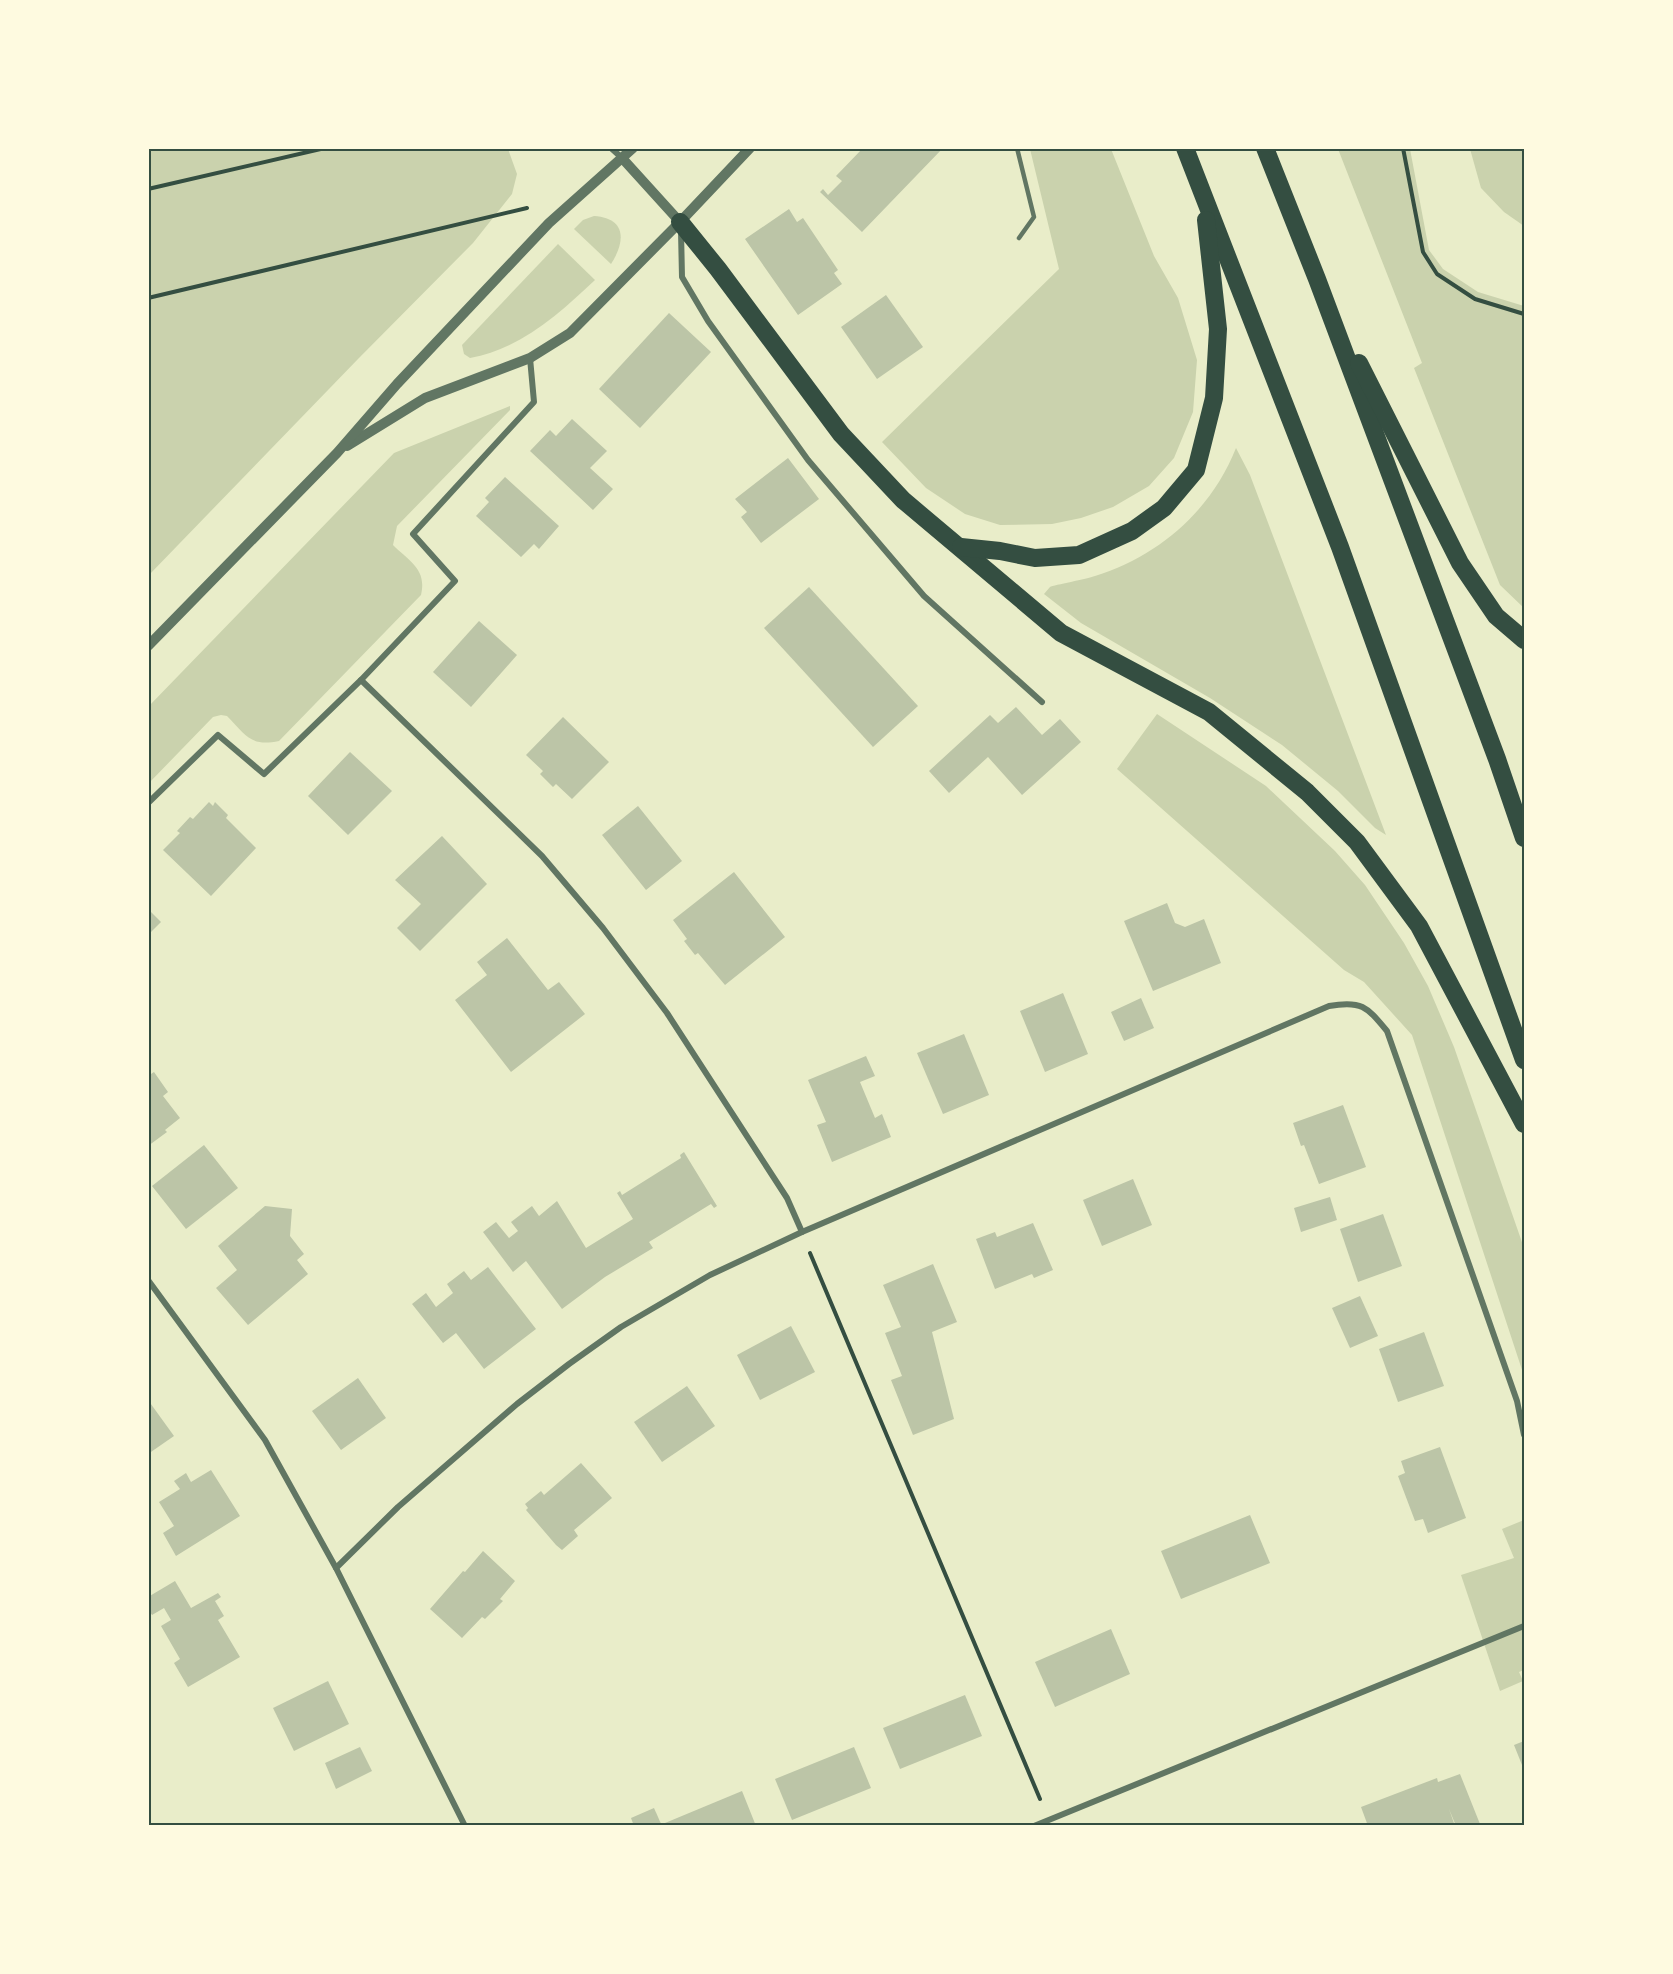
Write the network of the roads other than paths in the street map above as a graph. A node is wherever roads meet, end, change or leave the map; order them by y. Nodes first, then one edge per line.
1 (611, 148) edge
2 (633, 148) edge
3 (750, 148) edge
4 (1017, 148) edge
5 (1185, 148) edge
6 (1265, 148) edge
7 (622, 158) junction
8 (1204, 194) junction
9 (680, 222) junction
10 (1020, 237) dead end
11 (1317, 279) junction
12 (530, 358) junction
13 (337, 453) junction
14 (961, 547) junction
15 (1524, 640) edge
16 (148, 646) edge
17 (362, 680) junction
18 (1042, 702) dead end
19 (148, 803) edge
20 (1524, 838) edge
21 (1524, 1060) edge
22 (1524, 1124) edge
23 (802, 1232) junction
24 (148, 1280) edge
25 (1524, 1435) edge
26 (336, 1568) junction
27 (1524, 1626) edge
28 (465, 1826) edge
29 (1034, 1826) edge

1 - 7 street
2 - 7 street
3 - 9 street
4 - 10 lane
5 - 8 highway
6 - 11 highway
7 - 9 street
7 - 13 street
8 - 14 highway
8 - 21 highway
9 - 12 street
9 - 14 highway
9 - 18 street
11 - 15 highway
11 - 20 highway
12 - 13 street
12 - 17 street
13 - 16 street
14 - 22 highway
17 - 19 street
17 - 23 street
23 - 25 street
23 - 26 street
24 - 26 street
26 - 28 street
27 - 29 street

